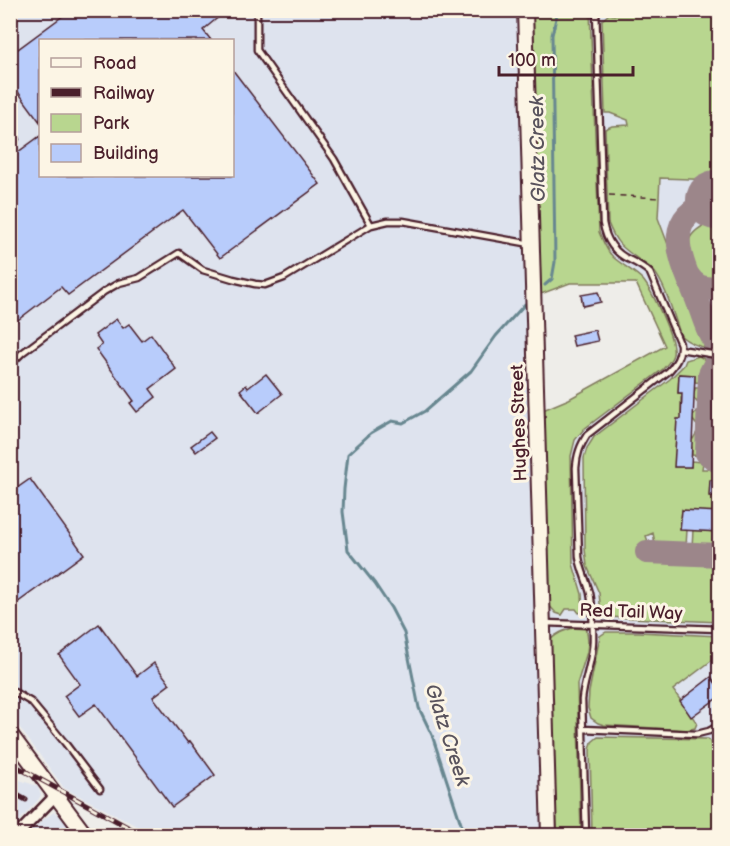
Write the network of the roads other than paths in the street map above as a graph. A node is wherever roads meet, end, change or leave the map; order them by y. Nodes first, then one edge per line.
1 (15, 10) edge
2 (257, 10) edge
3 (525, 10) edge
4 (597, 10) edge
5 (10, 14) edge
6 (10, 131) edge
7 (10, 142) edge
8 (371, 225) junction
9 (532, 244) junction
10 (681, 350) junction
11 (711, 354) dead end
12 (10, 365) edge
13 (542, 623) junction
14 (592, 624) junction
15 (720, 629) edge
16 (10, 694) edge
17 (720, 725) edge
18 (583, 729) junction
19 (10, 734) edge
20 (100, 789) dead end
21 (56, 795) junction
22 (16, 836) edge
23 (86, 836) edge
24 (549, 836) edge
25 (586, 836) edge

1 - 5 lane
2 - 8 lane
3 - 9 street, Hughes Street
4 - 10 lane
6 - 7 lane
8 - 9 lane
8 - 12 lane
9 - 13 street, Hughes Street
10 - 11 lane
10 - 14 lane
13 - 14 lane, Red Tail Way
13 - 24 street, Hughes Street
14 - 15 lane, Red Tail Way
14 - 18 lane
16 - 20 lane
17 - 18 lane
18 - 25 lane
19 - 21 street
21 - 22 street
21 - 23 street

